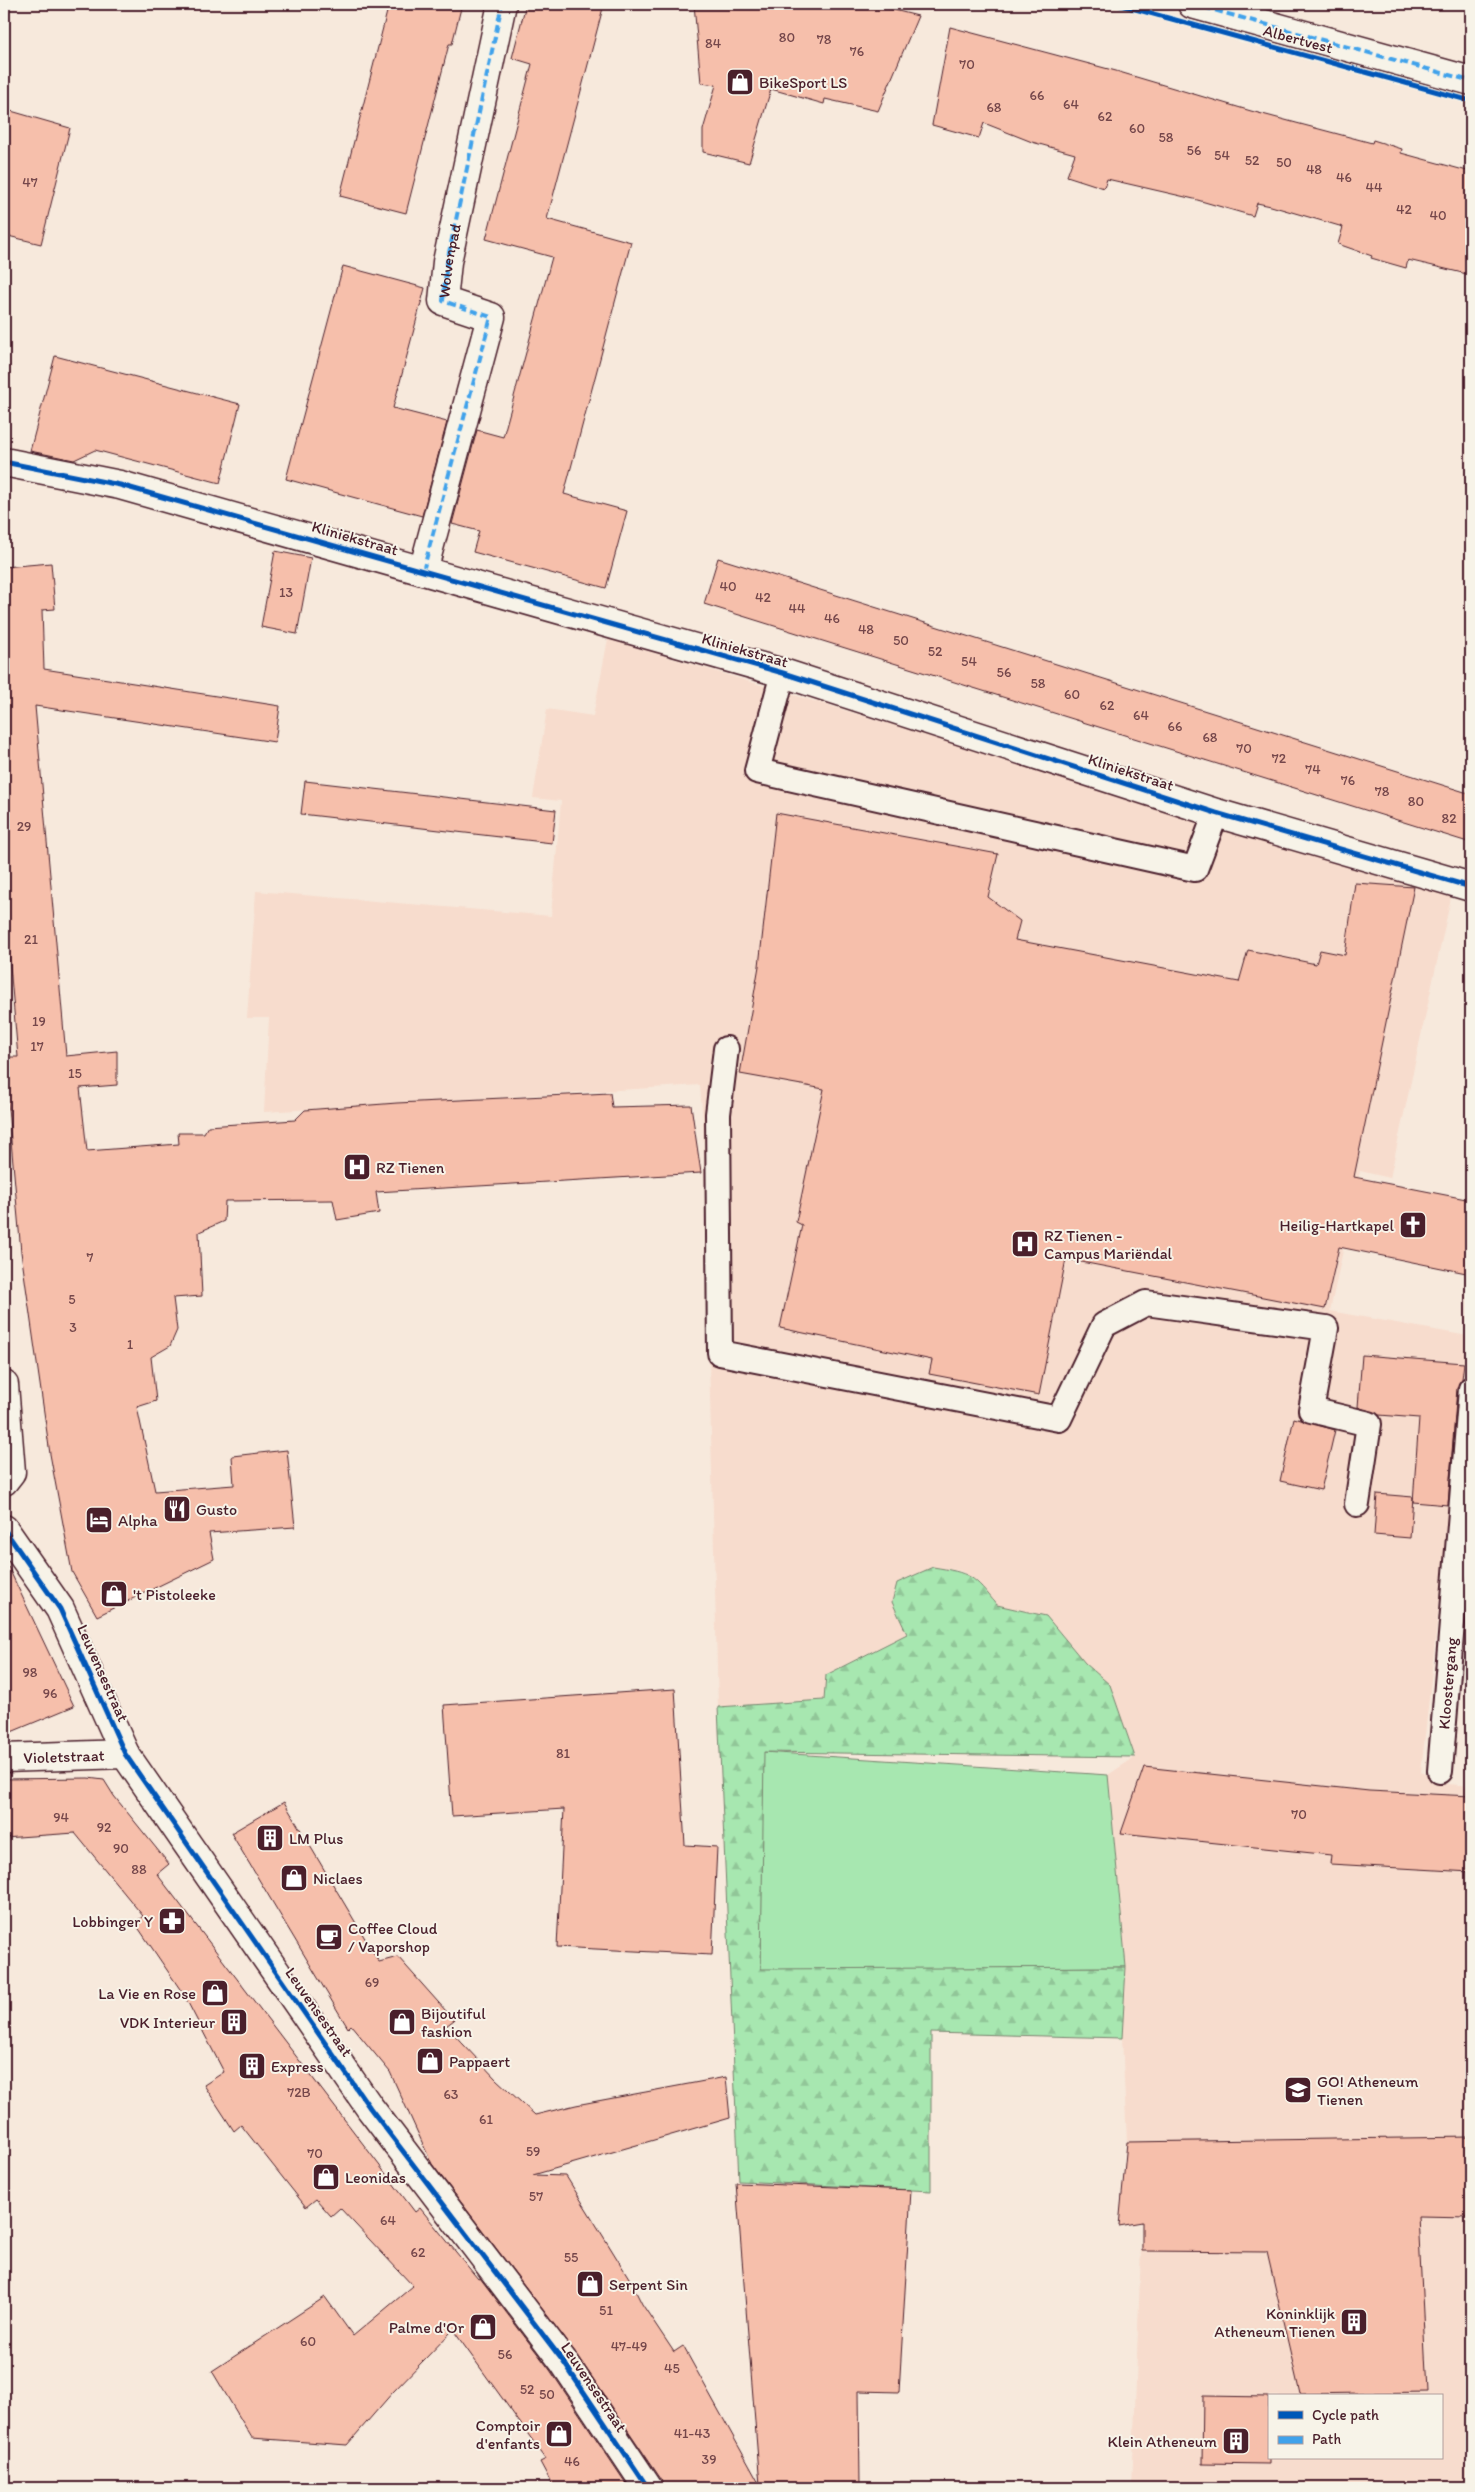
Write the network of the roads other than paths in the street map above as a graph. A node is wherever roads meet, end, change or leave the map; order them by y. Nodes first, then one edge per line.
1 (502, 4) edge
2 (1192, 4) edge
3 (1471, 81) edge
4 (4, 462) edge
5 (423, 571) junction
6 (783, 674) junction
7 (1216, 813) junction
8 (1471, 887) edge
9 (726, 1049) dead end
10 (4, 1385) edge
11 (1471, 1389) edge
12 (4, 1481) edge
13 (1357, 1504) dead end
14 (4, 1529) edge
15 (125, 1754) junction
16 (4, 1758) edge
17 (1440, 1771) dead end
18 (648, 2488) edge

1 - 5 street, Wolvenpad
2 - 3 street, Albertvest
4 - 5 street, Kliniekstraat
5 - 6 street, Kliniekstraat
6 - 7 street, Kliniekstraat
6 - 7 lane
7 - 8 street, Kliniekstraat
9 - 13 lane
10 - 12 street
11 - 17 lane, Kloostergang
14 - 15 street, Leuvensestraat
15 - 16 street, Violetstraat
15 - 18 street, Leuvensestraat

